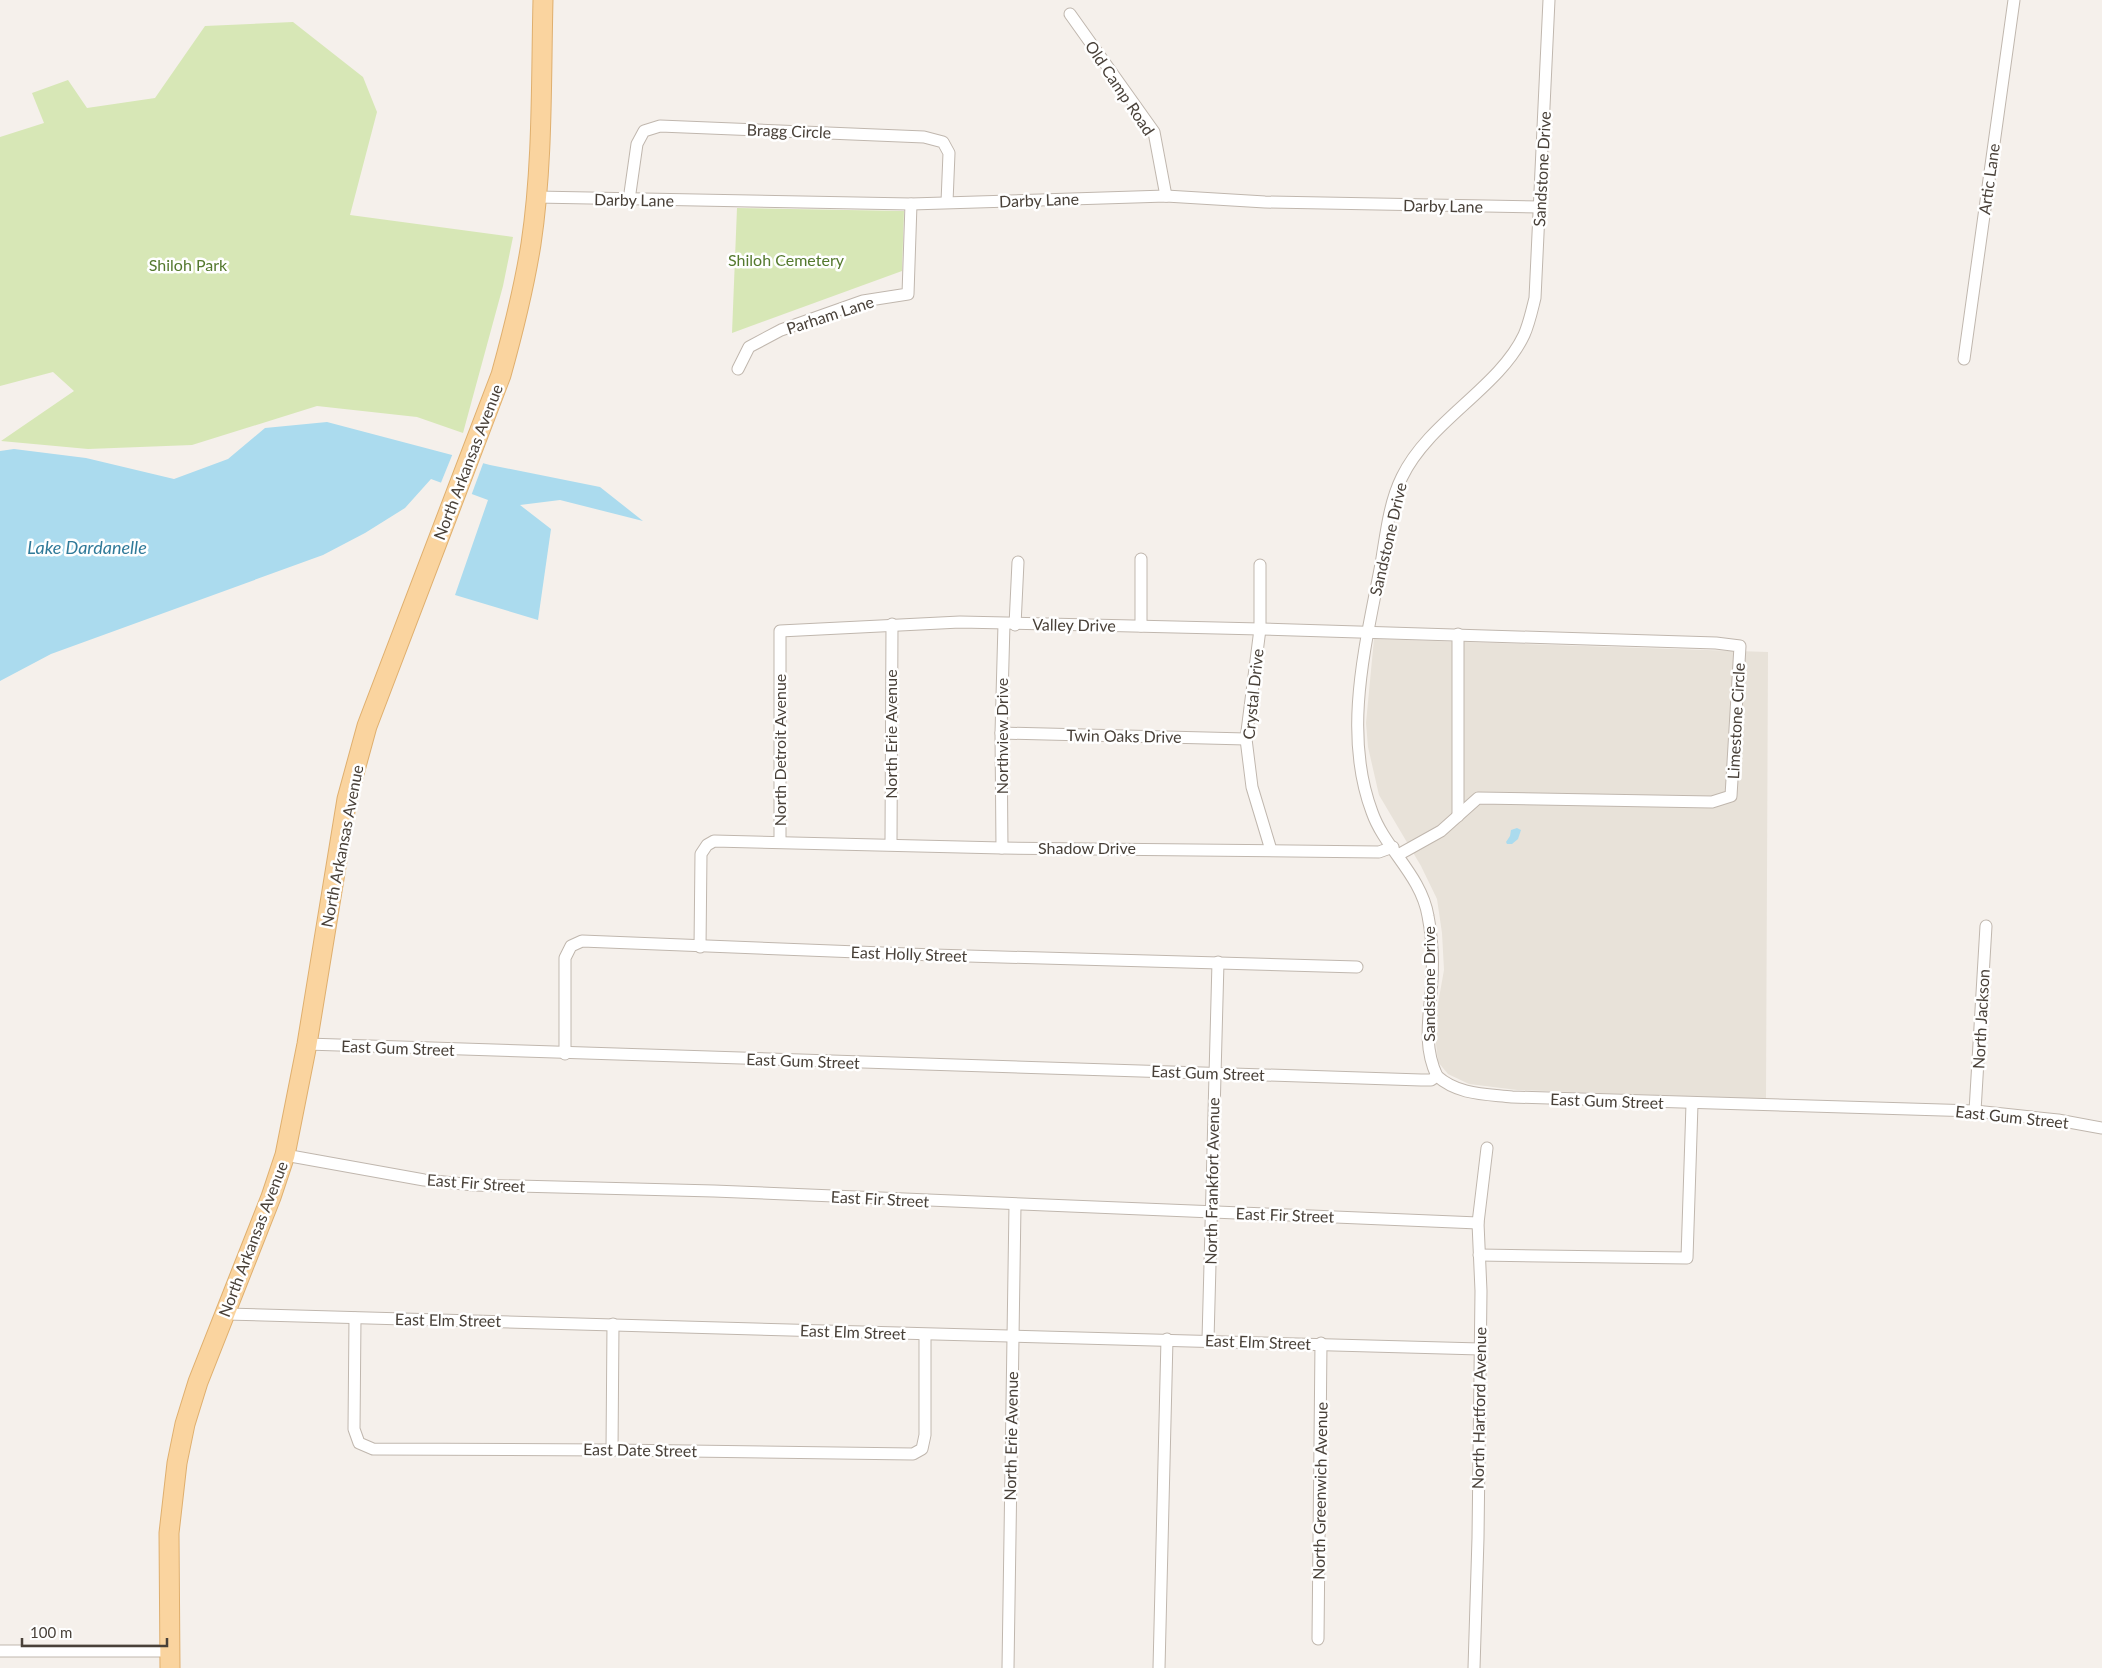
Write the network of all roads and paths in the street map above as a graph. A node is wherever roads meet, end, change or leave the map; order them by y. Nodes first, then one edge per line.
1 (543, 0) edge
2 (1549, 0) edge
3 (2014, 0) edge
4 (1070, 14) dead end
5 (1166, 196) junction
6 (536, 197) junction
7 (629, 200) junction
8 (947, 202) junction
9 (911, 204) junction
10 (1541, 207) junction
11 (1964, 359) dead end
12 (738, 369) dead end
13 (1141, 559) dead end
14 (1018, 562) dead end
15 (1260, 566) dead end
16 (892, 624) junction
17 (1010, 624) junction
18 (1141, 626) junction
19 (1260, 628) junction
20 (780, 631) joint
21 (1368, 632) junction
22 (1458, 634) junction
23 (1001, 733) junction
24 (1246, 739) junction
25 (1458, 816) junction
26 (780, 841) junction
27 (891, 844) junction
28 (1002, 848) junction
29 (1271, 850) junction
30 (1395, 851) junction
31 (1986, 926) dead end
32 (700, 947) junction
33 (1218, 962) junction
34 (1357, 967) dead end
35 (308, 1044) junction
36 (565, 1054) junction
37 (1215, 1074) junction
38 (1437, 1076) junction
39 (1692, 1104) junction
40 (1975, 1111) junction
41 (2102, 1128) edge
42 (1487, 1148) dead end
43 (285, 1155) junction
44 (1015, 1205) junction
45 (1212, 1212) junction
46 (1478, 1223) junction
47 (1479, 1255) junction
48 (226, 1314) junction
49 (355, 1318) junction
50 (613, 1324) junction
51 (925, 1335) junction
52 (1013, 1336) junction
53 (1167, 1339) junction
54 (1208, 1340) junction
55 (1321, 1343) junction
56 (1480, 1349) junction
57 (612, 1450) junction
58 (1318, 1638) dead end
59 (0, 1650) edge
60 (170, 1660) edge
61 (1008, 1668) edge
62 (1159, 1668) edge
63 (1474, 1668) edge

1 - 6 main road, North Arkansas Avenue
2 - 10 street, Sandstone Drive
3 - 11 street, Artic Lane
4 - 5 street, Old Camp Road
5 - 8 street, Darby Lane
5 - 10 street, Darby Lane
6 - 7 street, Darby Lane
6 - 35 main road, North Arkansas Avenue
7 - 8 street, Bragg Circle
7 - 9 street, Darby Lane
8 - 9 street, Darby Lane
9 - 12 street, Parham Lane
10 - 21 street, Sandstone Drive
13 - 18 street
14 - 17 street, Northview Drive
15 - 19 street, Crystal Drive
16 - 17 street, Valley Drive
16 - 20 street, Valley Drive
16 - 27 street, North Erie Avenue
17 - 18 street, Valley Drive
17 - 23 street, Northview Drive
18 - 19 street, Valley Drive
19 - 21 street, Valley Drive
19 - 24 street, Crystal Drive
20 - 26 street, North Detroit Avenue
21 - 22 street, Limestone Circle
21 - 30 street, Sandstone Drive
22 - 25 street
22 - 25 street, Limestone Circle
23 - 24 street, Twin Oaks Drive
23 - 28 street, Northview Drive
24 - 29 street, Crystal Drive
25 - 30 street, Limestone Circle
26 - 27 street, Shadow Drive
26 - 32 street, North Detroit Avenue
27 - 28 street, Shadow Drive
28 - 29 street, Shadow Drive
29 - 30 street, Shadow Drive
30 - 38 street, Sandstone Drive
31 - 40 street, North Jackson
32 - 33 street, East Holly Street
32 - 36 street, East Holly Street
33 - 34 street, East Holly Street
33 - 37 street, North Frankfort Avenue
35 - 36 street, East Gum Street
35 - 43 main road, North Arkansas Avenue
36 - 37 street, East Gum Street
37 - 38 street, East Gum Street
37 - 45 street, North Frankfort Avenue
38 - 39 street, East Gum Street
39 - 40 street, East Gum Street
39 - 47 street
40 - 41 street, East Gum Street
42 - 46 street, North Hartford Avenue
43 - 44 street, East Fir Street
43 - 48 main road, North Arkansas Avenue
44 - 45 street, East Fir Street
44 - 52 street, North Erie Avenue
45 - 46 street, East Fir Street
45 - 54 street, North Frankfort Avenue
46 - 47 street, North Hartford Avenue
47 - 56 street, North Hartford Avenue
48 - 49 street, East Elm Street
48 - 60 main road, North Arkansas Avenue
49 - 50 street, East Elm Street
49 - 57 street, East Date Street
50 - 51 street, East Elm Street
50 - 57 street
51 - 52 street, East Elm Street
51 - 57 street, East Date Street
52 - 53 street, East Elm Street
52 - 61 street, North Erie Avenue
53 - 54 street, East Elm Street
53 - 62 street
54 - 55 street, East Elm Street
55 - 56 street, East Elm Street
55 - 58 street, North Greenwich Avenue
56 - 63 street, North Hartford Avenue
59 - 60 street

